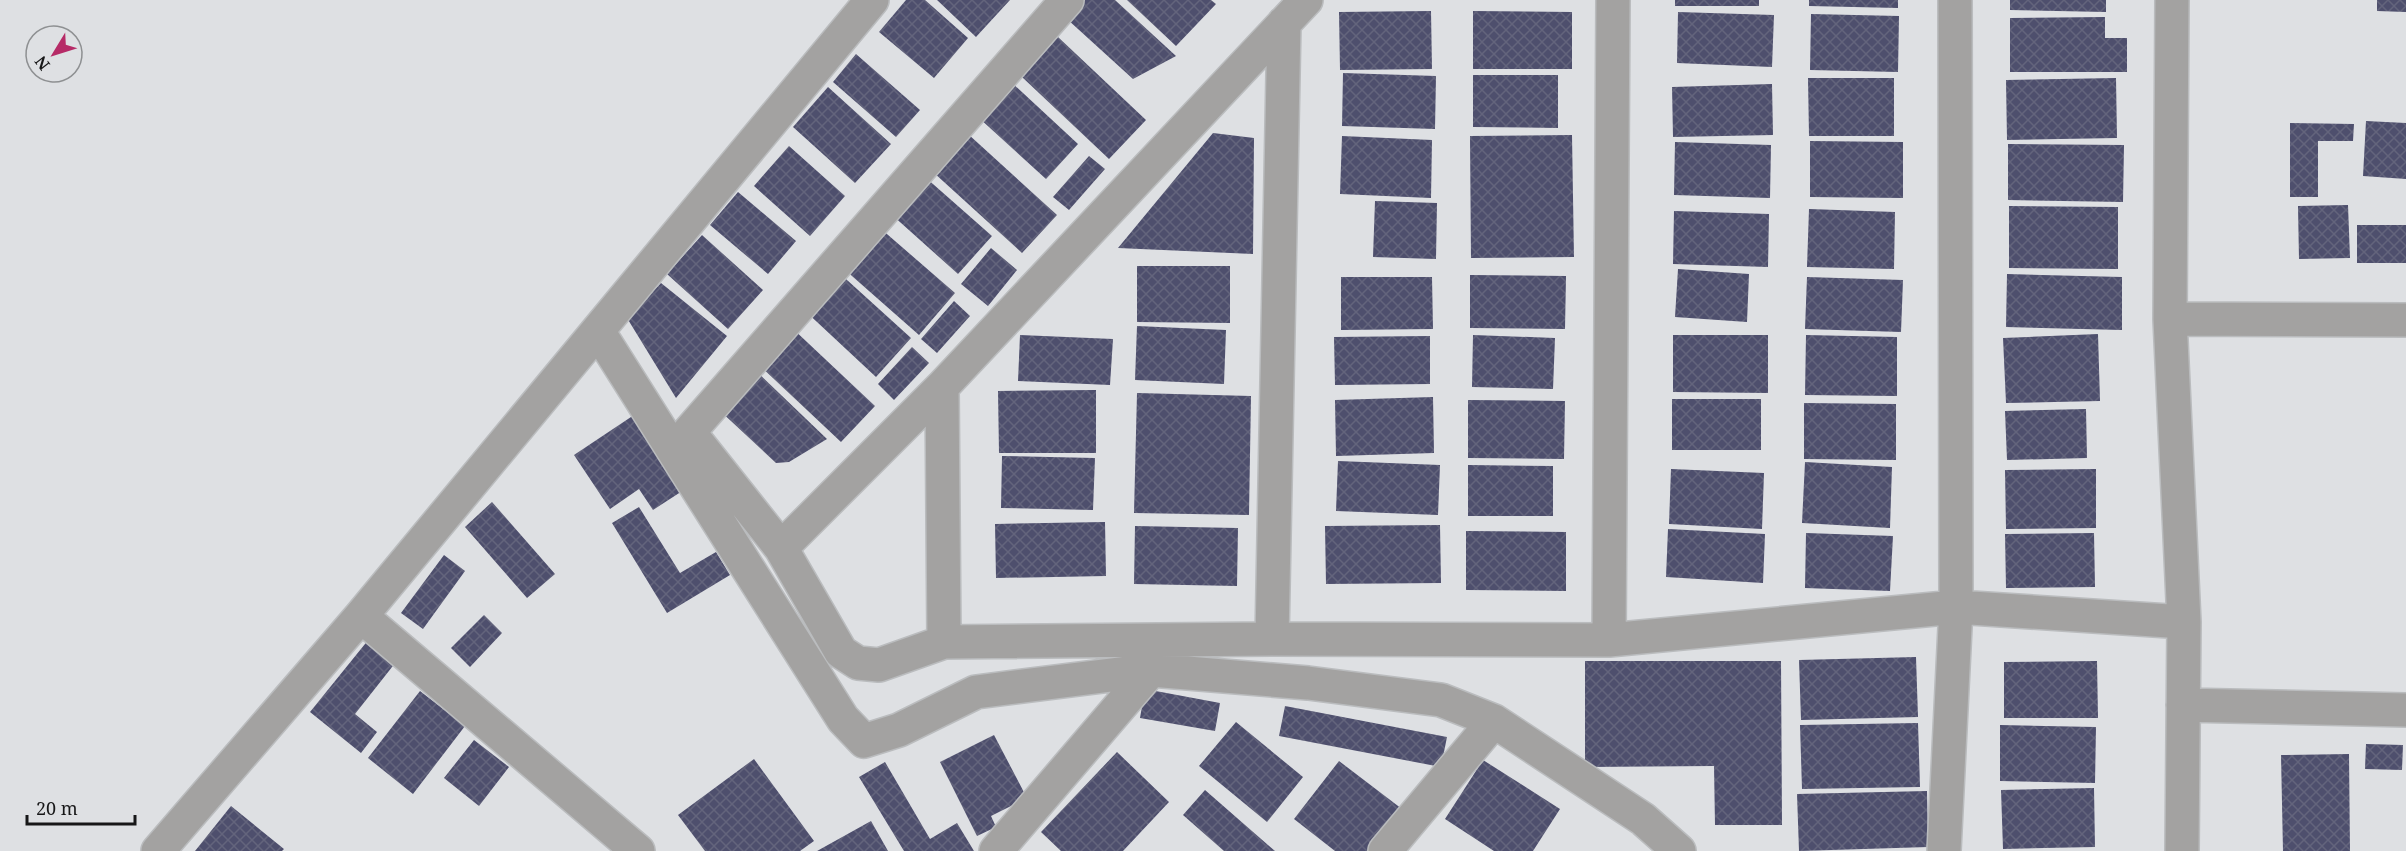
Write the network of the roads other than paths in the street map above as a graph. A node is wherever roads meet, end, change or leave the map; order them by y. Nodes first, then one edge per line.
1 (872, 0) edge
2 (1067, 0) edge
3 (1613, 0) edge
4 (1955, 0) edge
5 (2172, 0) edge
6 (1295, 12) edge
7 (2170, 319) junction
8 (2406, 320) edge
9 (598, 331) junction
10 (942, 387) junction
11 (781, 548) junction
12 (1956, 608) junction
13 (361, 616) junction
14 (2184, 622) junction
15 (1272, 639) junction
16 (1610, 640) junction
17 (944, 642) junction
18 (1151, 670) junction
19 (2183, 705) junction
20 (2406, 710) edge
21 (1494, 721) junction
22 (158, 851) edge
23 (638, 851) edge
24 (996, 851) edge
25 (1385, 851) edge
26 (1679, 851) edge
27 (1944, 851) edge
28 (2182, 851) edge

1 - 9 street
2 - 11 street
3 - 16 street
4 - 12 street
5 - 7 street
6 - 10 street
6 - 15 street
7 - 8 street
7 - 14 street
9 - 13 street
9 - 18 street
10 - 11 street
10 - 17 street
11 - 17 street
12 - 14 street
12 - 16 street
12 - 27 street
13 - 22 street
13 - 23 street
14 - 19 street
15 - 16 street
15 - 17 street
18 - 21 street
18 - 24 street
19 - 20 street
19 - 28 street
21 - 25 street
21 - 26 street

